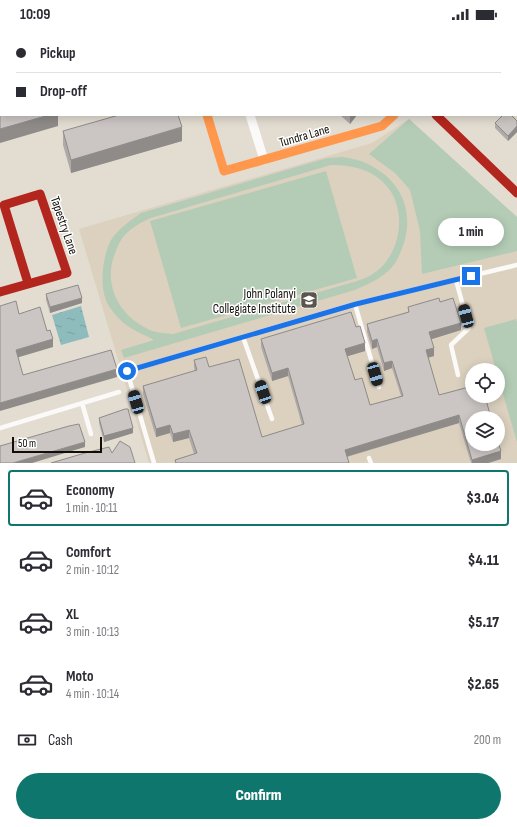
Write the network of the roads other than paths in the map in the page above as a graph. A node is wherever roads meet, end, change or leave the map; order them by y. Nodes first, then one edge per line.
1 (207, 116) edge
2 (250, 116) edge
3 (393, 116) edge
4 (437, 116) edge
5 (264, 160) junction
6 (517, 193) edge
7 (517, 265) edge
8 (456, 280) junction
9 (28, 283) junction
10 (0, 292) edge
11 (356, 304) junction
12 (243, 337) junction
13 (458, 375) dead end
14 (379, 387) dead end
15 (119, 392) dead end
16 (82, 403) junction
17 (272, 419) dead end
18 (0, 428) edge
19 (91, 434) dead end
20 (154, 463) edge

1 - 5 street, Tundra Lane
2 - 5 street, Tundra Lane
3 - 5 street, Tundra Lane
4 - 6 street
7 - 8 lane
8 - 11 lane
8 - 13 lane
9 - 9 street, Tapestry Lane
9 - 10 street, Tapestry Lane
11 - 12 lane
11 - 14 lane
12 - 17 lane
12 - 20 lane
15 - 16 lane
16 - 18 lane
16 - 19 lane

